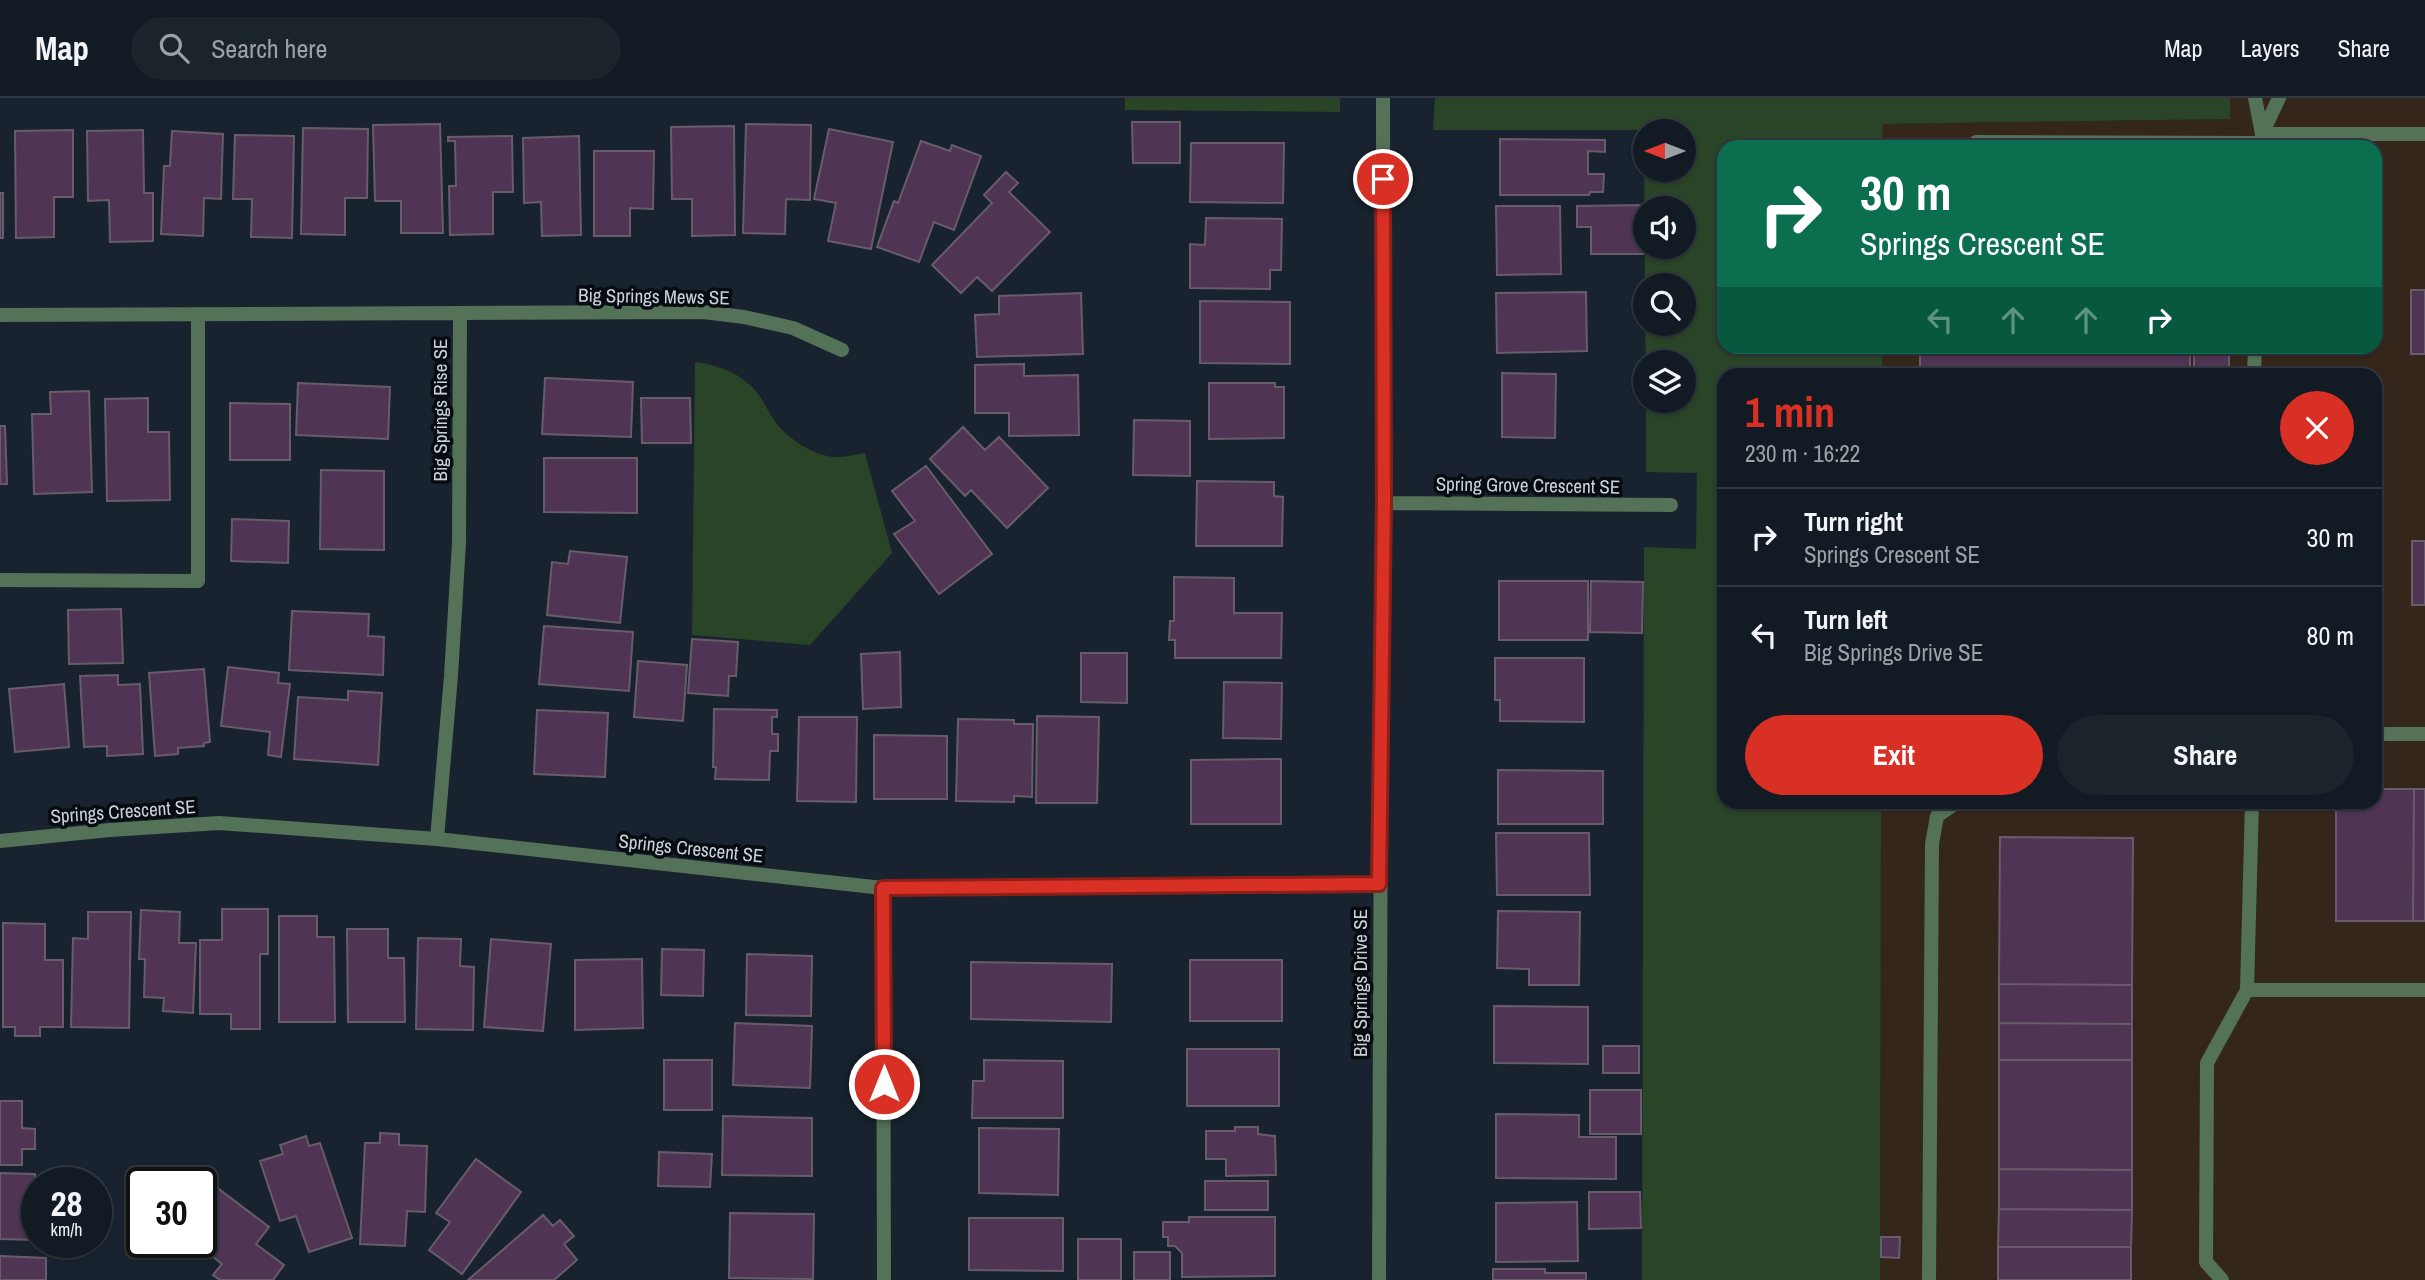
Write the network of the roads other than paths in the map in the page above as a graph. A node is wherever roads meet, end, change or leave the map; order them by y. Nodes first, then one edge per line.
1 (1382, 98) edge
2 (2255, 98) edge
3 (2279, 98) edge
4 (2425, 134) edge
5 (2262, 140) edge
6 (2262, 140) edge
7 (2285, 140) edge
8 (460, 314) junction
9 (0, 315) edge
10 (198, 315) junction
11 (842, 350) dead end
12 (1384, 503) junction
13 (1671, 505) dead end
14 (0, 580) edge
15 (2382, 734) edge
16 (2425, 734) edge
17 (1947, 809) edge
18 (2252, 809) edge
19 (437, 839) junction
20 (0, 841) edge
21 (1379, 884) junction
22 (883, 888) junction
23 (2247, 990) junction
24 (2425, 990) edge
25 (884, 1280) edge
26 (1379, 1280) edge
27 (1929, 1280) edge
28 (2222, 1280) edge

1 - 12 street, Big Springs Drive SE
2 - 5 street
3 - 6 street
4 - 7 street
8 - 10 street, Big Springs Rise SE
8 - 11 street, Big Springs Mews SE
8 - 19 street, Big Springs Rise SE
9 - 10 street, Big Springs Rise SE
10 - 14 street
12 - 13 street, Spring Grove Crescent SE
12 - 21 street, Big Springs Drive SE
15 - 16 street
17 - 27 street
18 - 23 street
19 - 20 street, Springs Crescent SE
19 - 22 street, Springs Crescent SE
21 - 22 street, Springs Crescent SE
21 - 26 street, Big Springs Drive SE
22 - 25 street
23 - 24 street
23 - 28 street

